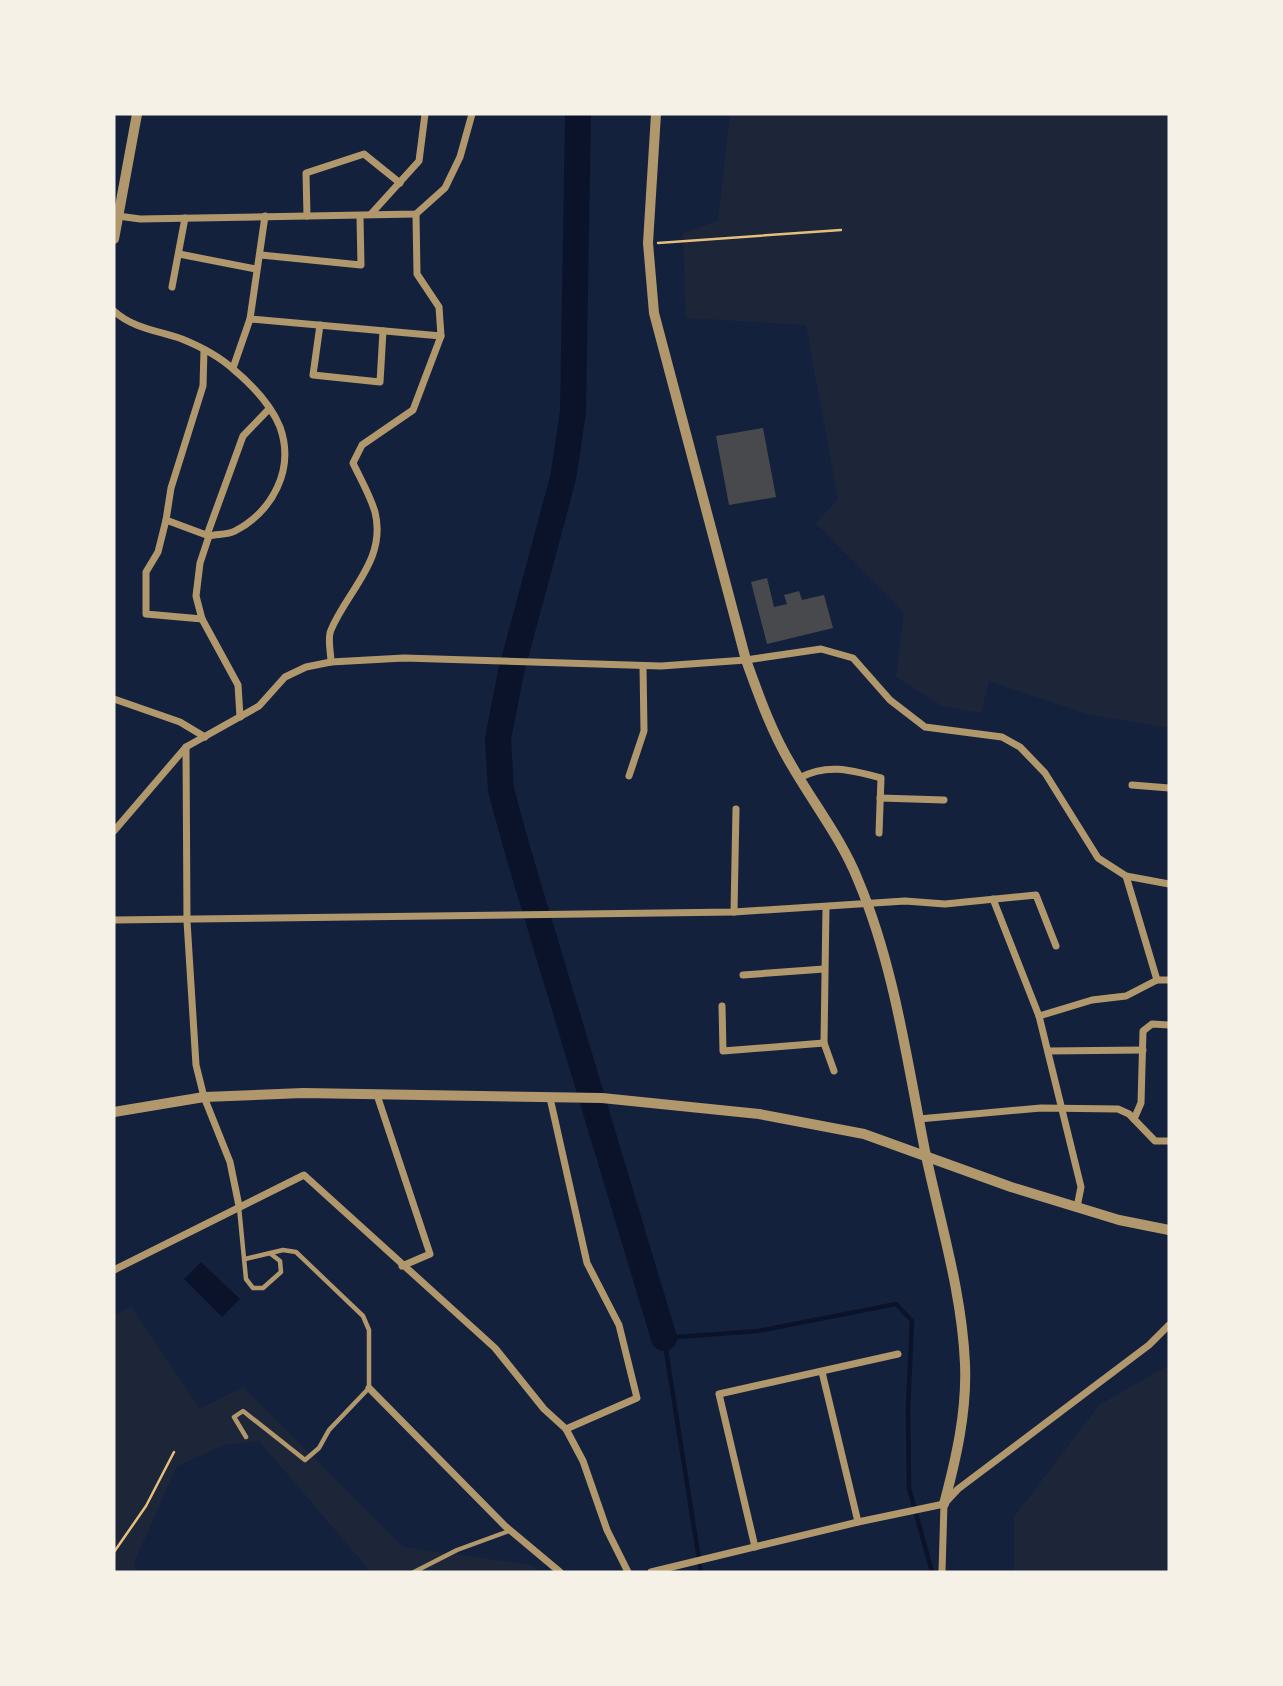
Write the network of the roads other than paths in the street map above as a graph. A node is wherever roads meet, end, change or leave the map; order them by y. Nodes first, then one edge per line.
1 (137, 114) edge
2 (425, 114) edge
3 (472, 114) edge
4 (656, 114) edge
5 (400, 183) junction
6 (117, 199) edge
7 (371, 214) junction
8 (416, 214) junction
9 (118, 216) junction
10 (265, 216) junction
11 (307, 216) junction
12 (360, 216) junction
13 (185, 218) junction
14 (114, 239) edge
15 (179, 254) junction
16 (261, 255) junction
17 (256, 269) junction
18 (172, 287) dead end
19 (114, 311) edge
20 (250, 320) junction
21 (320, 325) junction
22 (383, 331) junction
23 (441, 336) junction
24 (204, 351) junction
25 (233, 368) junction
26 (269, 409) junction
27 (166, 520) junction
28 (208, 535) junction
29 (202, 619) junction
30 (746, 660) junction
31 (331, 662) junction
32 (643, 666) junction
33 (114, 699) edge
34 (240, 717) junction
35 (205, 737) junction
36 (186, 747) junction
37 (629, 776) dead end
38 (799, 778) junction
39 (1132, 785) dead end
40 (1169, 788) edge
41 (880, 798) junction
42 (944, 800) dead end
43 (736, 809) dead end
44 (114, 831) edge
45 (879, 833) dead end
46 (1126, 877) junction
47 (1169, 884) edge
48 (993, 900) junction
49 (868, 905) junction
50 (827, 907) junction
51 (734, 912) junction
52 (114, 920) edge
53 (187, 921) junction
54 (1056, 946) dead end
55 (824, 969) junction
56 (743, 975) dead end
57 (1169, 979) edge
58 (1157, 980) junction
59 (722, 1006) dead end
60 (1039, 1016) junction
61 (1169, 1025) edge
62 (824, 1043) junction
63 (1143, 1050) junction
64 (1048, 1051) junction
65 (834, 1071) dead end
66 (377, 1095) junction
67 (204, 1097) junction
68 (550, 1098) junction
69 (1063, 1109) junction
70 (114, 1112) edge
71 (919, 1119) junction
72 (1134, 1119) junction
73 (1169, 1141) edge
74 (926, 1154) junction
75 (239, 1206) junction
76 (1077, 1207) junction
77 (1169, 1230) edge
78 (270, 1253) junction
79 (245, 1259) junction
80 (402, 1266) junction
81 (114, 1270) edge
82 (1169, 1325) edge
83 (898, 1354) dead end
84 (822, 1372) junction
85 (369, 1388) junction
86 (566, 1429) junction
87 (246, 1437) dead end
88 (944, 1504) junction
89 (858, 1522) junction
90 (510, 1531) junction
91 (755, 1547) junction
92 (414, 1572) edge
93 (560, 1572) edge
94 (628, 1572) edge
95 (651, 1572) edge
96 (942, 1572) edge

1 - 6 street
2 - 5 street
3 - 8 street
4 - 30 street
5 - 7 street
5 - 11 street
6 - 9 street
7 - 8 street
7 - 12 street
8 - 23 street
9 - 13 street
9 - 14 street
10 - 11 street
10 - 13 street
10 - 16 street
11 - 12 street
12 - 16 street
13 - 15 street
15 - 17 street
15 - 18 street
16 - 17 street
17 - 20 street
19 - 24 street
20 - 21 street
20 - 25 street
21 - 22 street
21 - 22 street
22 - 23 street
23 - 31 street
24 - 25 street
24 - 27 street
25 - 26 street
26 - 28 street
26 - 28 street
27 - 28 street
27 - 29 street
28 - 29 street
29 - 34 street
30 - 32 street
30 - 38 street
30 - 46 street
31 - 32 street
31 - 34 street
32 - 37 street
33 - 35 street
34 - 35 street
35 - 36 street
36 - 44 street
36 - 53 street
38 - 41 street
38 - 49 street
39 - 40 street
41 - 42 street
41 - 45 street
43 - 51 street
46 - 47 street
46 - 58 street
48 - 49 street
48 - 54 street
48 - 60 street
49 - 50 street
49 - 71 street
50 - 51 street
50 - 55 street
51 - 53 street
52 - 53 street
53 - 67 street
55 - 56 street
55 - 62 street
57 - 58 street
58 - 60 street
59 - 62 street
60 - 64 street
61 - 63 street
62 - 65 street
63 - 64 street
63 - 72 street
64 - 69 street
66 - 67 street
66 - 68 street
66 - 80 street
67 - 70 street
67 - 75 street
68 - 74 street
68 - 86 street
69 - 71 street
69 - 72 street
69 - 76 street
71 - 74 street
72 - 73 street
74 - 76 street
74 - 88 street
75 - 79 lane
75 - 80 street
75 - 81 street
76 - 77 street
78 - 79 lane
78 - 79 lane
78 - 85 lane
80 - 86 street
82 - 88 street
83 - 84 street
84 - 89 street
84 - 91 street
85 - 87 lane
85 - 90 street
86 - 94 street
88 - 89 street
88 - 96 street
89 - 91 street
90 - 92 lane
90 - 93 street
91 - 95 street

